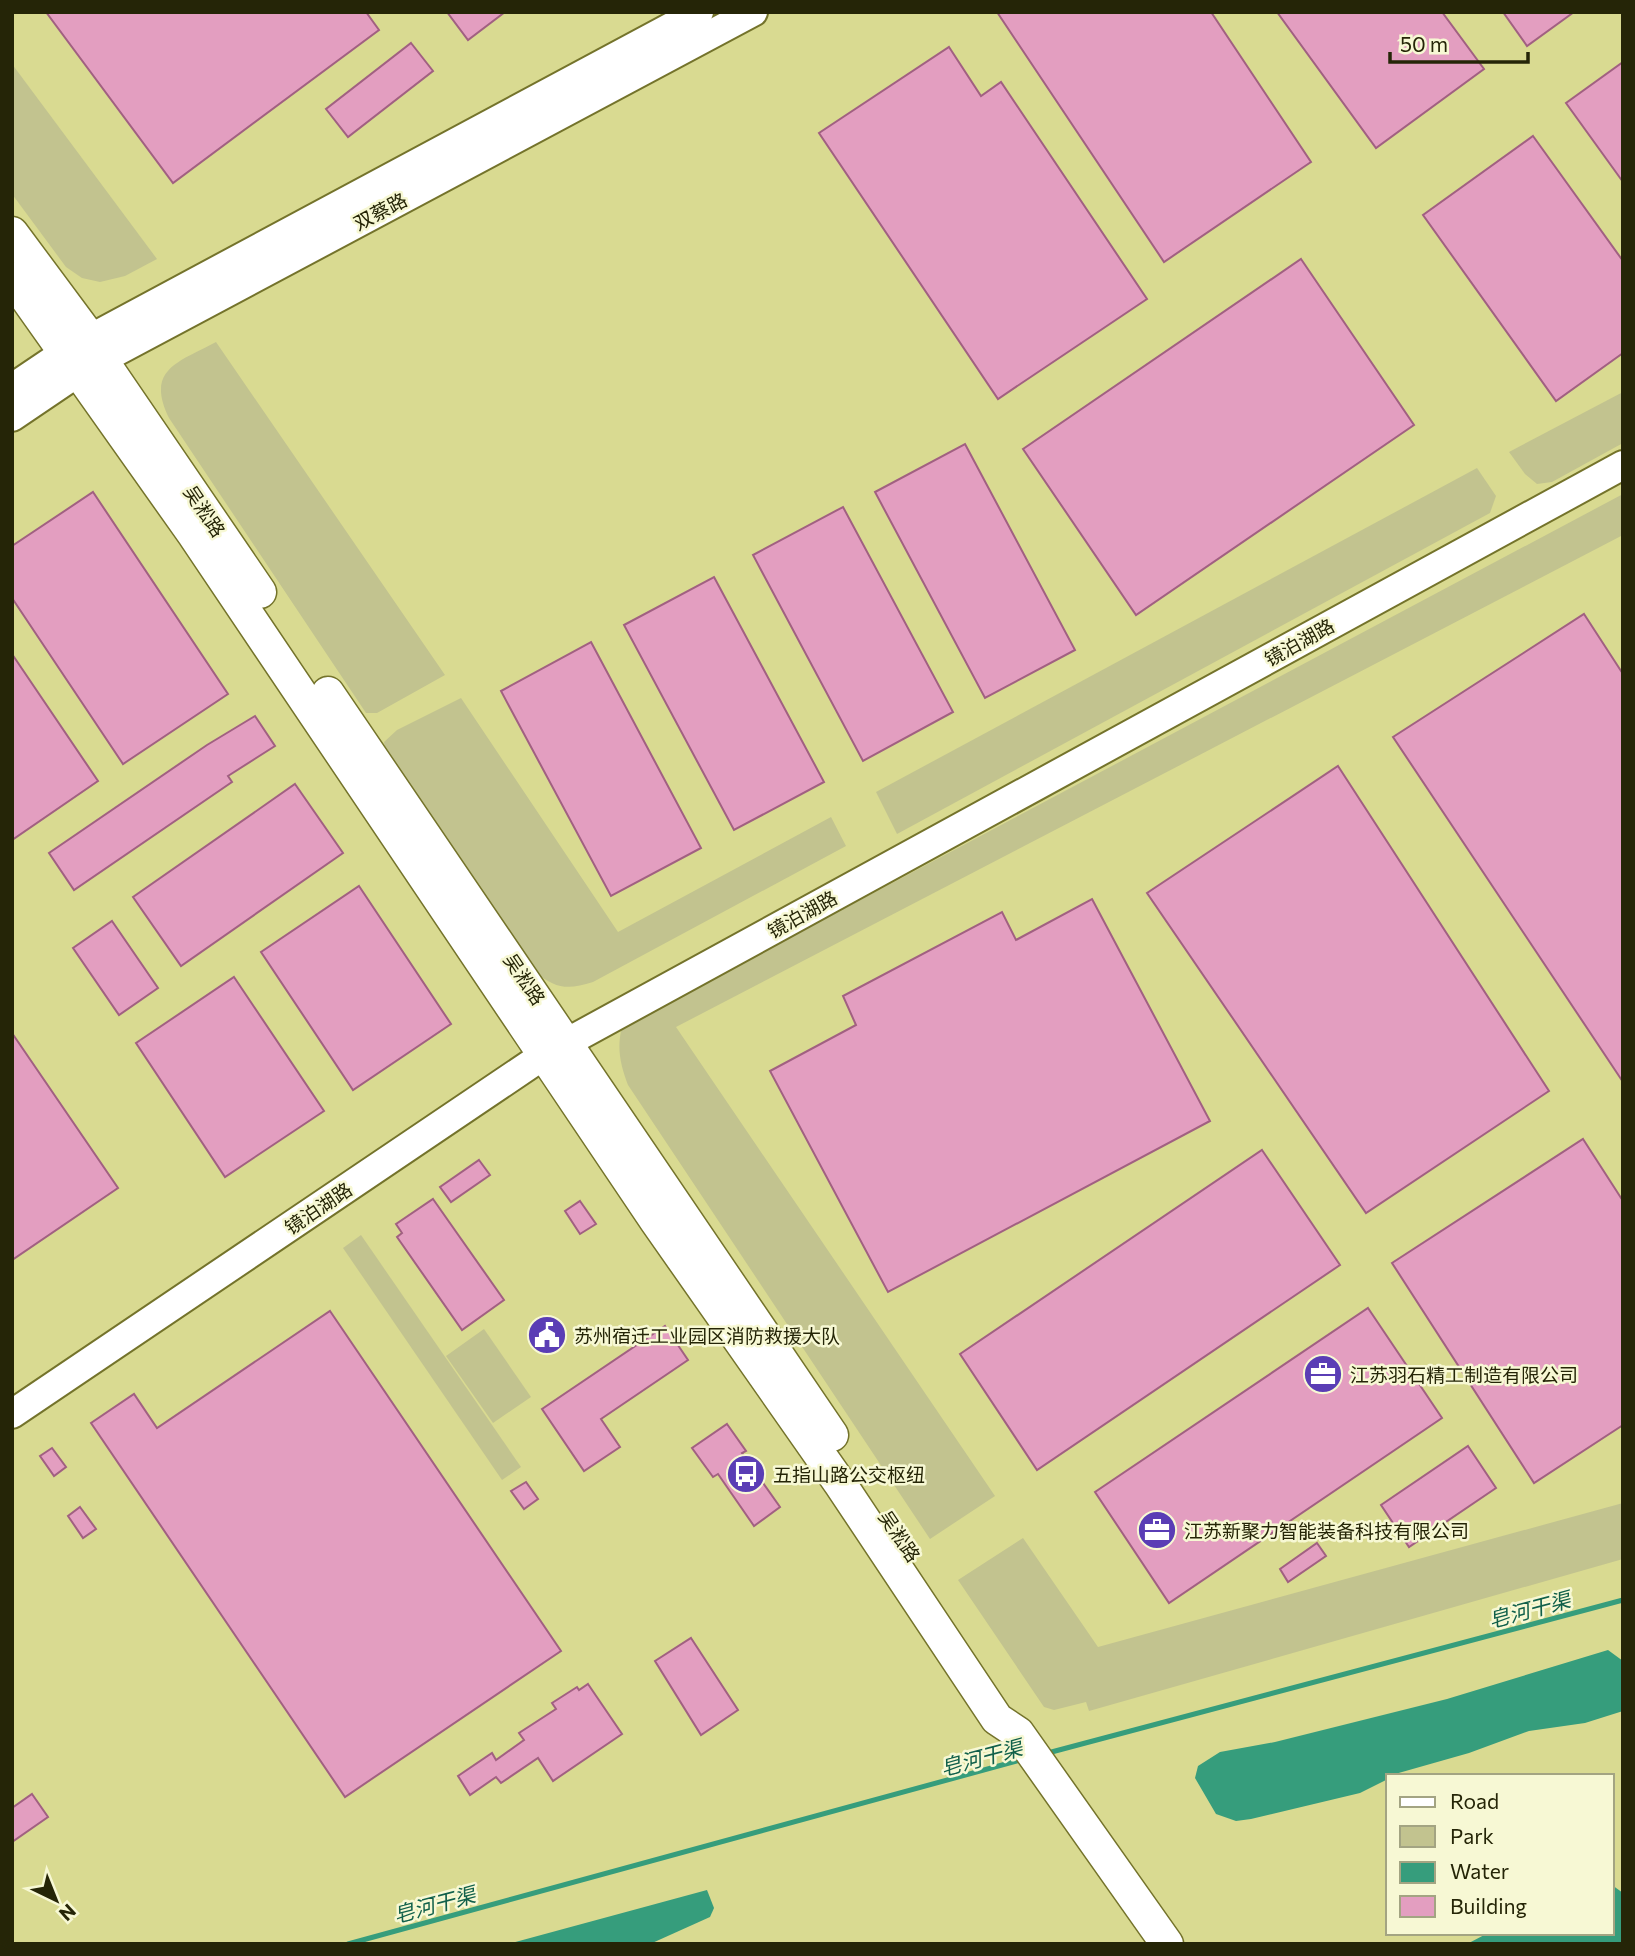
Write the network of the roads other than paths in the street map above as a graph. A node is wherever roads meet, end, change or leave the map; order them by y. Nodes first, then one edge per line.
1 (699, 12) edge
2 (753, 12) edge
3 (12, 233) edge
4 (12, 278) edge
5 (85, 355) junction
6 (12, 388) edge
7 (12, 418) edge
8 (1623, 465) edge
9 (556, 1048) junction
10 (12, 1414) edge
11 (1167, 1944) edge

1 - 5 street, 双蔡路
2 - 5 street, 双蔡路
3 - 5 main road, 吴淞路
4 - 5 main road, 吴淞路
5 - 6 street, 双蔡路
5 - 7 street, 双蔡路
5 - 9 main road, 吴淞路
8 - 9 street, 镜泊湖路
9 - 10 street, 镜泊湖路
9 - 11 main road, 吴淞路

